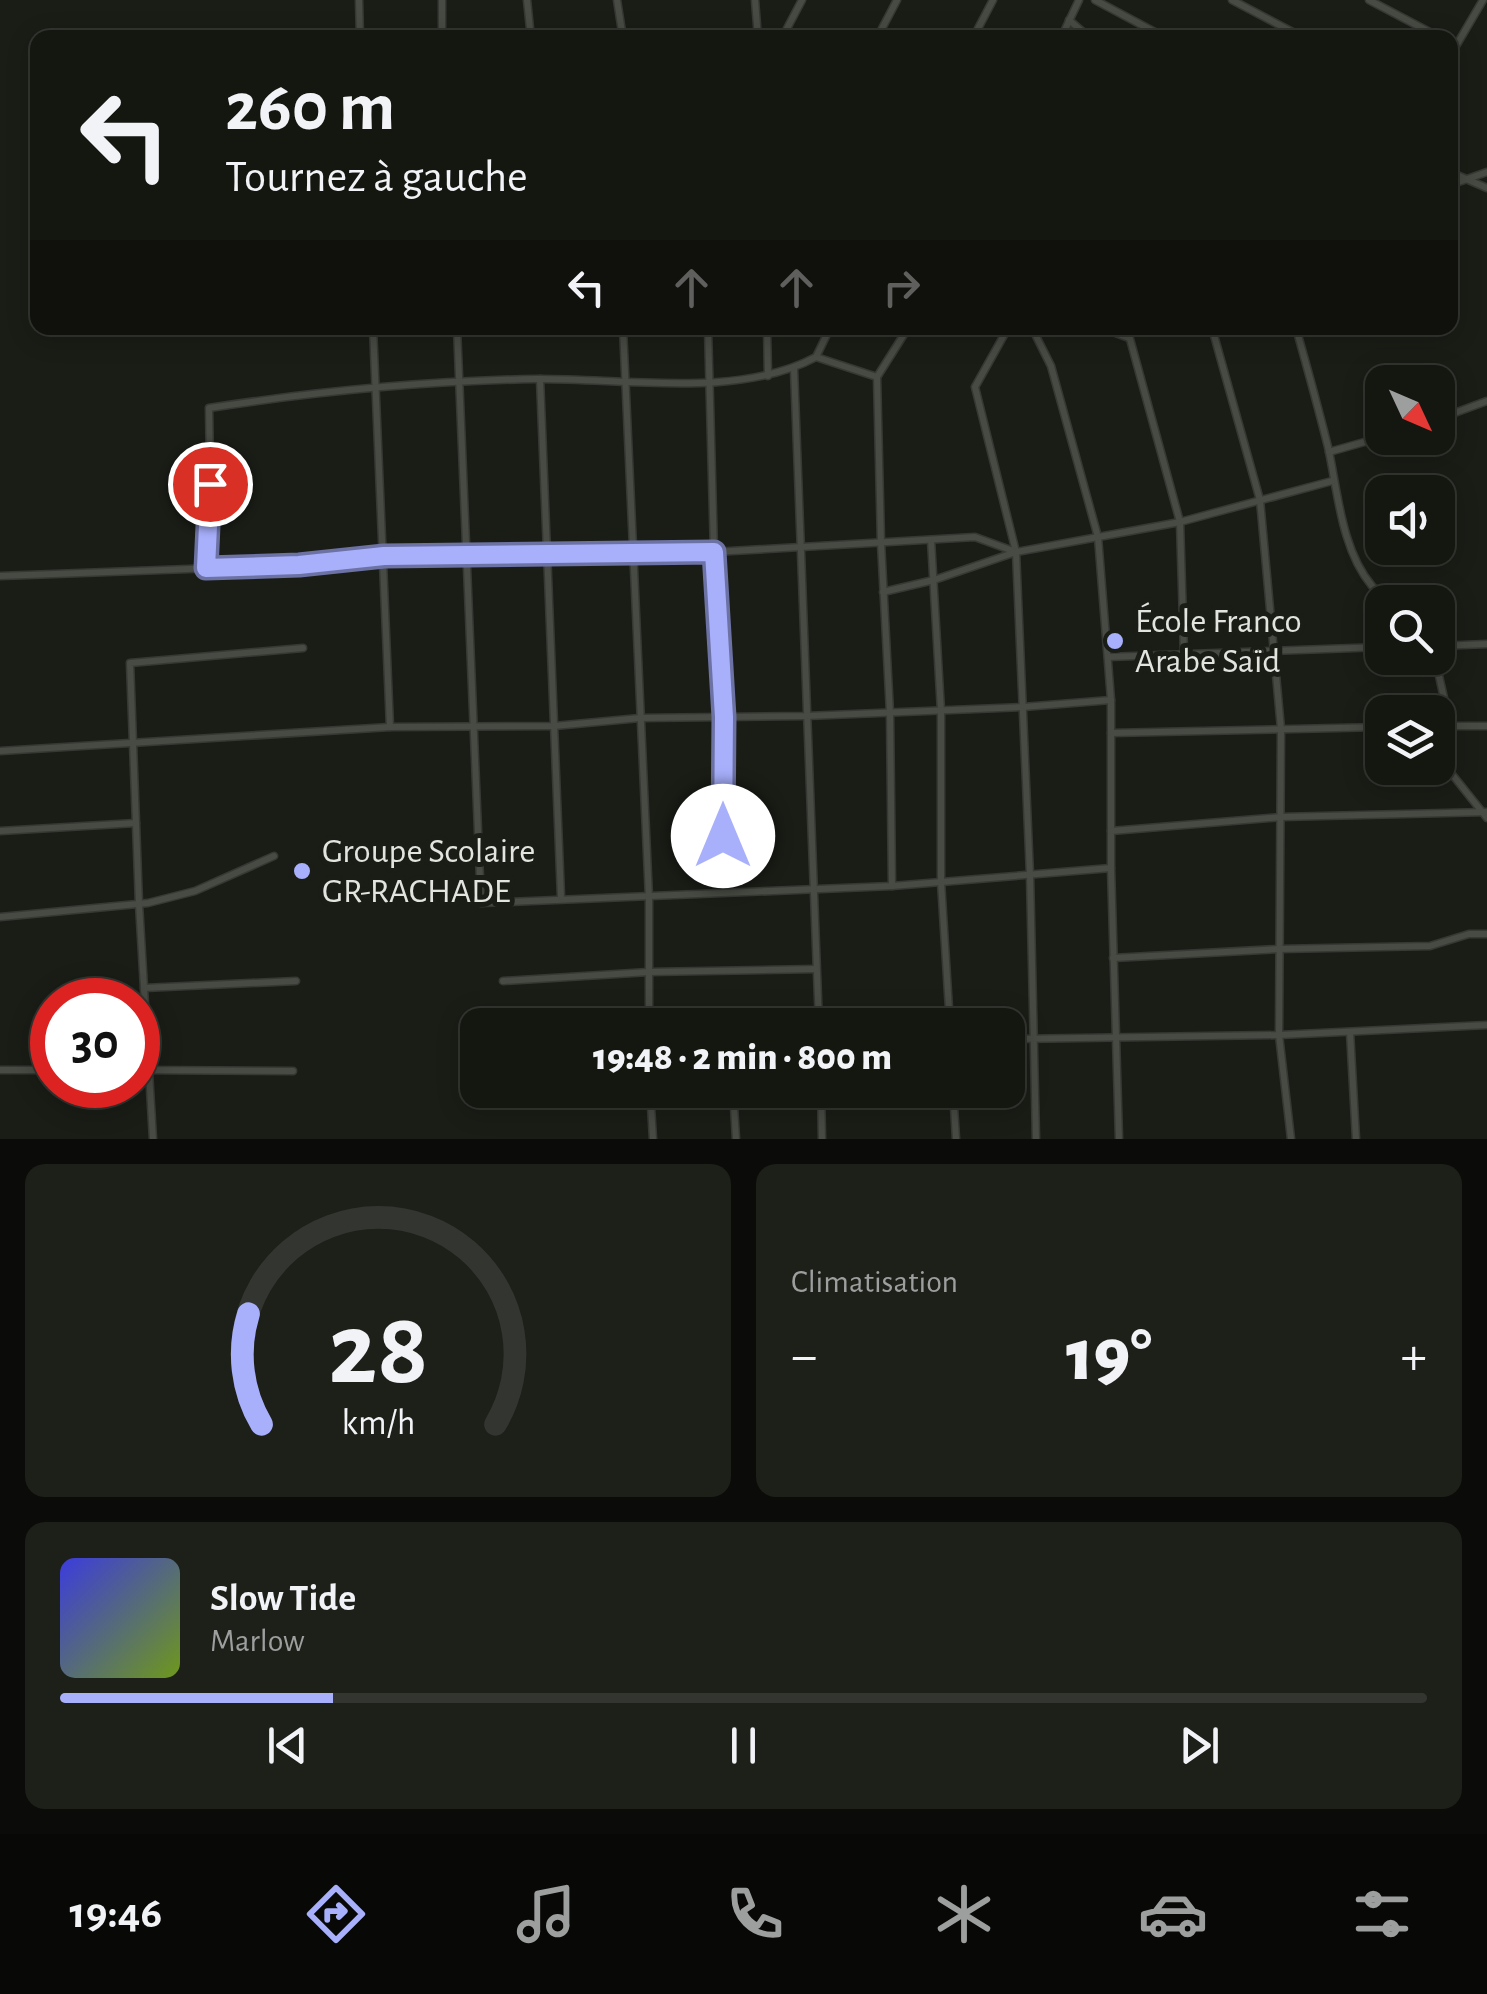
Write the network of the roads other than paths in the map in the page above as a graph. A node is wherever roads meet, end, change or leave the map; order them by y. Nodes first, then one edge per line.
1 (359, 0) edge
2 (442, 0) edge
3 (528, 0) edge
4 (616, 0) edge
5 (755, 0) edge
6 (802, 0) edge
7 (897, 0) edge
8 (993, 0) edge
9 (1079, 0) edge
10 (1095, 0) edge
11 (1232, 0) edge
12 (1370, 0) edge
13 (1483, 0) edge
14 (1069, 20) junction
15 (360, 30) edge
16 (442, 30) edge
17 (530, 30) edge
18 (622, 30) edge
19 (757, 30) edge
20 (786, 30) edge
21 (881, 30) edge
22 (978, 30) edge
23 (1064, 30) edge
24 (1081, 30) edge
25 (1150, 30) edge
26 (1289, 30) edge
27 (1425, 30) edge
28 (1458, 43) edge
29 (1487, 172) edge
30 (1458, 176) edge
31 (1466, 179) junction
32 (1458, 182) edge
33 (1487, 188) edge
34 (373, 335) edge
35 (457, 335) edge
36 (623, 335) edge
37 (708, 335) edge
38 (767, 335) edge
39 (827, 335) edge
40 (904, 335) edge
41 (1004, 335) edge
42 (1036, 335) edge
43 (1120, 335) edge
44 (1129, 335) edge
45 (1214, 335) edge
46 (1298, 335) edge
47 (1130, 339) junction
48 (816, 358) junction
49 (794, 369) junction
50 (768, 376) junction
51 (877, 377) junction
52 (540, 379) junction
53 (710, 380) junction
54 (460, 382) junction
55 (626, 382) junction
56 (375, 385) junction
57 (1487, 401) edge
58 (1455, 413) edge
59 (1365, 442) edge
60 (1329, 452) junction
61 (1332, 482) junction
62 (1260, 500) junction
63 (1180, 522) junction
64 (1098, 537) junction
65 (931, 540) junction
66 (881, 543) junction
67 (799, 548) junction
68 (714, 552) junction
69 (1016, 552) junction
70 (635, 554) junction
71 (384, 556) junction
72 (467, 556) junction
73 (548, 556) junction
74 (206, 568) junction
75 (0, 576) edge
76 (934, 580) junction
77 (1372, 585) edge
78 (883, 592) junction
79 (1487, 644) edge
80 (1455, 645) edge
81 (303, 648) dead end
82 (1365, 648) edge
83 (1275, 651) junction
84 (1184, 654) junction
85 (1108, 657) junction
86 (1111, 700) junction
87 (1023, 707) junction
88 (941, 711) junction
89 (890, 713) junction
90 (806, 716) junction
91 (724, 717) junction
92 (640, 718) junction
93 (474, 726) junction
94 (554, 726) junction
95 (1455, 726) edge
96 (1487, 726) edge
97 (390, 727) junction
98 (1365, 727) edge
99 (1281, 729) junction
100 (1111, 733) junction
101 (134, 743) junction
102 (0, 751) edge
103 (1455, 777) edge
104 (1485, 814) edge
105 (1282, 817) junction
106 (136, 823) junction
107 (0, 831) edge
108 (1111, 831) junction
109 (723, 836) dead end
110 (274, 856) dead end
111 (1111, 868) junction
112 (1030, 874) junction
113 (942, 882) junction
114 (892, 886) junction
115 (813, 890) junction
116 (561, 898) junction
117 (650, 898) junction
118 (139, 904) junction
119 (0, 917) edge
120 (1487, 934) edge
121 (1279, 948) junction
122 (1113, 958) junction
123 (816, 969) junction
124 (649, 972) junction
125 (143, 978) edge
126 (296, 981) dead end
127 (503, 981) dead end
128 (160, 987) edge
129 (648, 1008) edge
130 (818, 1008) edge
131 (949, 1008) edge
132 (1487, 1025) edge
133 (1350, 1032) junction
134 (1279, 1035) junction
135 (1115, 1037) junction
136 (1025, 1038) edge
137 (1033, 1038) junction
138 (0, 1070) edge
139 (30, 1070) edge
140 (160, 1070) edge
141 (293, 1072) dead end
142 (152, 1108) edge
143 (651, 1108) edge
144 (734, 1108) edge
145 (821, 1108) edge
146 (955, 1108) edge
147 (154, 1139) edge
148 (653, 1139) edge
149 (736, 1139) edge
150 (822, 1139) edge
151 (956, 1139) edge
152 (1036, 1139) edge
153 (1120, 1139) edge
154 (1291, 1139) edge
155 (1356, 1139) edge

1 - 15 street
2 - 16 street
3 - 17 street
4 - 18 street
5 - 19 street
6 - 20 street
7 - 21 street
8 - 22 street
9 - 14 street
10 - 25 street
11 - 26 street
12 - 27 street
13 - 28 street
14 - 23 street
14 - 24 street
29 - 31 street
30 - 31 street
31 - 32 street
31 - 33 street
34 - 56 street
35 - 54 street
36 - 55 street
37 - 53 street
38 - 50 street
39 - 48 street
40 - 51 street
41 - 69 street
42 - 64 street
43 - 47 street
44 - 47 street
45 - 62 street
46 - 60 street
47 - 63 street
48 - 49 street
48 - 51 street
49 - 50 street
49 - 67 street
50 - 53 street
51 - 66 street
52 - 54 street
52 - 55 street
52 - 73 street
53 - 55 street
53 - 68 street
54 - 56 street
54 - 72 street
55 - 70 street
56 - 71 street
56 - 74 street
57 - 58 street
59 - 60 street
60 - 61 street
61 - 62 street
61 - 77 street
62 - 63 street
62 - 83 street
63 - 64 street
63 - 84 street
64 - 69 street
64 - 85 street
65 - 66 street
65 - 69 street
65 - 76 street
66 - 67 street
66 - 78 street
67 - 68 street
67 - 90 street
68 - 70 street
68 - 91 street
69 - 76 street
69 - 87 street
70 - 73 street
70 - 92 street
71 - 72 street
71 - 74 street
71 - 97 street
72 - 73 street
72 - 93 street
73 - 94 street
74 - 75 street
76 - 78 street
76 - 88 street
78 - 89 street
79 - 80 street
81 - 101 street
82 - 83 street
83 - 84 street
83 - 99 street
84 - 85 street
85 - 86 street
86 - 87 street
86 - 100 street
87 - 88 street
87 - 112 street
88 - 89 street
88 - 113 street
89 - 90 street
89 - 114 street
90 - 91 street
90 - 115 street
91 - 92 street
91 - 109 street
92 - 94 street
92 - 117 street
93 - 94 street
93 - 97 street
93 - 116 street
94 - 116 street
95 - 96 street
97 - 101 street
98 - 99 street
99 - 100 street
99 - 105 street
100 - 108 street
101 - 102 street
101 - 106 street
103 - 104 street
104 - 105 street
105 - 108 street
105 - 121 street
106 - 107 street
106 - 118 street
108 - 111 street
110 - 118 street
111 - 112 street
111 - 122 street
112 - 113 street
112 - 137 street
113 - 114 street
113 - 131 street
114 - 115 street
115 - 117 street
115 - 123 street
116 - 117 street
117 - 124 street
118 - 119 street
118 - 125 street
120 - 121 street
121 - 122 street
121 - 134 street
122 - 135 street
123 - 124 street
123 - 130 street
124 - 127 street
124 - 129 street
126 - 128 street
132 - 133 street
133 - 134 street
133 - 155 street
134 - 135 street
134 - 154 street
135 - 137 street
135 - 153 street
136 - 137 street
137 - 152 street
138 - 139 street
140 - 141 street
142 - 147 street
143 - 148 street
144 - 149 street
145 - 150 street
146 - 151 street

